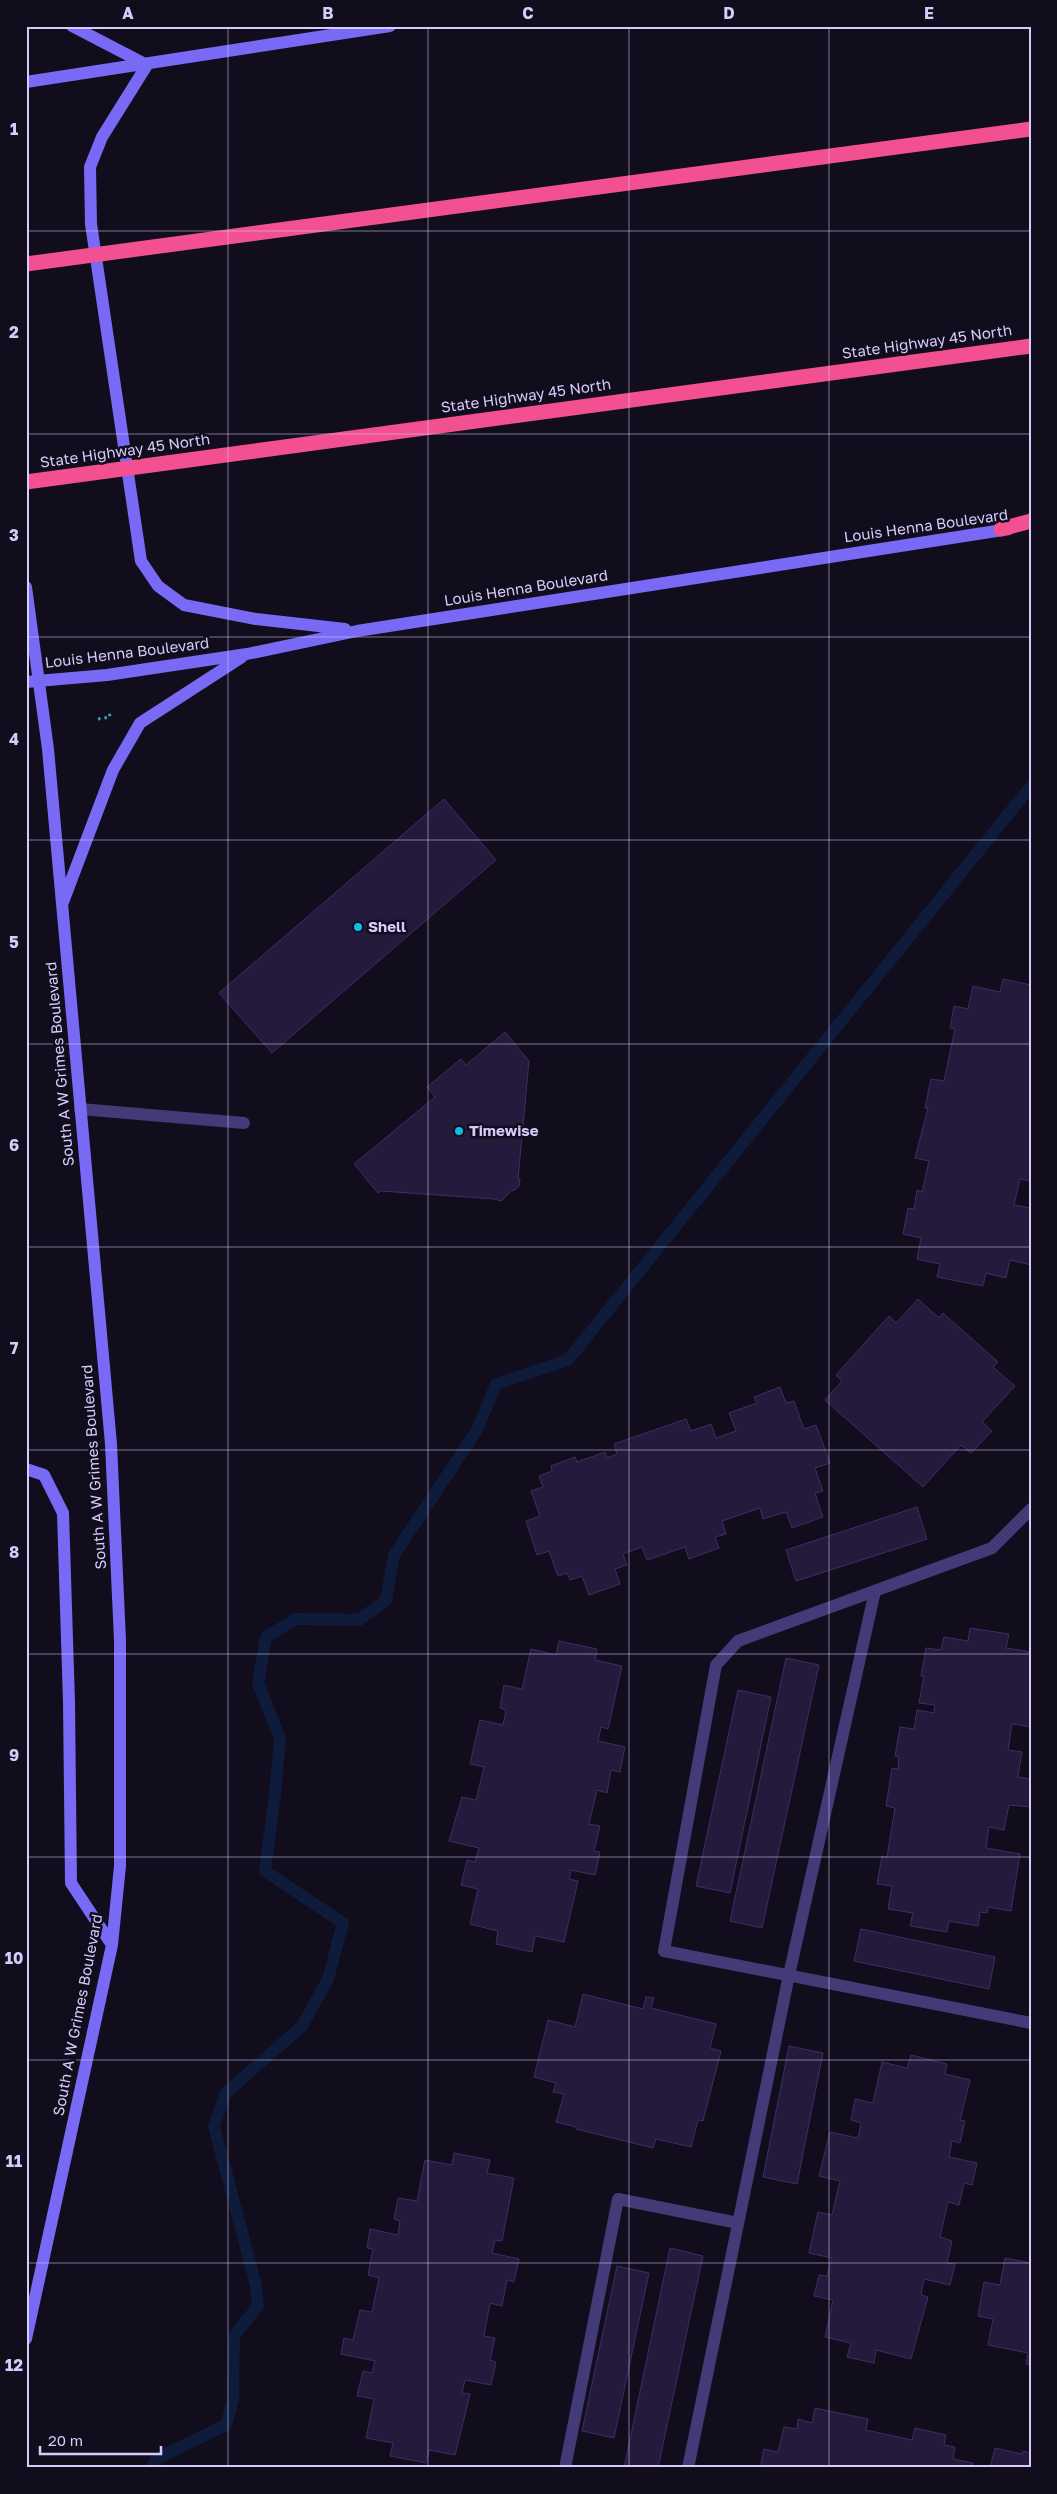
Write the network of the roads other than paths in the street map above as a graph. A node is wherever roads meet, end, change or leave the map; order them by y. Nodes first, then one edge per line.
1 (72, 26) edge
2 (390, 26) edge
3 (147, 65) junction
4 (26, 82) edge
5 (1031, 129) edge
6 (26, 264) edge
7 (1031, 346) edge
8 (26, 482) edge
9 (1031, 521) edge
10 (1031, 528) edge
11 (1001, 529) junction
12 (26, 587) edge
13 (357, 631) junction
14 (247, 654) junction
15 (32, 682) edge
16 (62, 904) junction
17 (80, 1109) junction
18 (244, 1123) dead end
19 (26, 1469) edge
20 (1031, 1509) edge
21 (875, 1591) junction
22 (112, 1945) junction
23 (789, 1975) junction
24 (1031, 2023) edge
25 (738, 2224) junction
26 (26, 2340) edge
27 (565, 2468) edge
28 (688, 2468) edge

1 - 3 main road
2 - 3 main road
3 - 4 main road
3 - 13 main road
5 - 6 highway, bridge
7 - 8 highway, State Highway 45 North, bridge
9 - 11 highway
10 - 11 main road, Louis Henna Boulevard
11 - 13 main road, Louis Henna Boulevard
12 - 15 main road, South A W Grimes Boulevard
13 - 14 main road, Louis Henna Boulevard
14 - 15 main road, Louis Henna Boulevard
14 - 16 main road
15 - 16 main road, South A W Grimes Boulevard
16 - 17 main road, South A W Grimes Boulevard
17 - 18 lane
17 - 22 main road, South A W Grimes Boulevard
19 - 22 main road
20 - 21 lane
21 - 23 lane
21 - 23 lane
22 - 26 main road, South A W Grimes Boulevard
23 - 24 lane
23 - 25 lane
25 - 27 lane
25 - 28 lane

